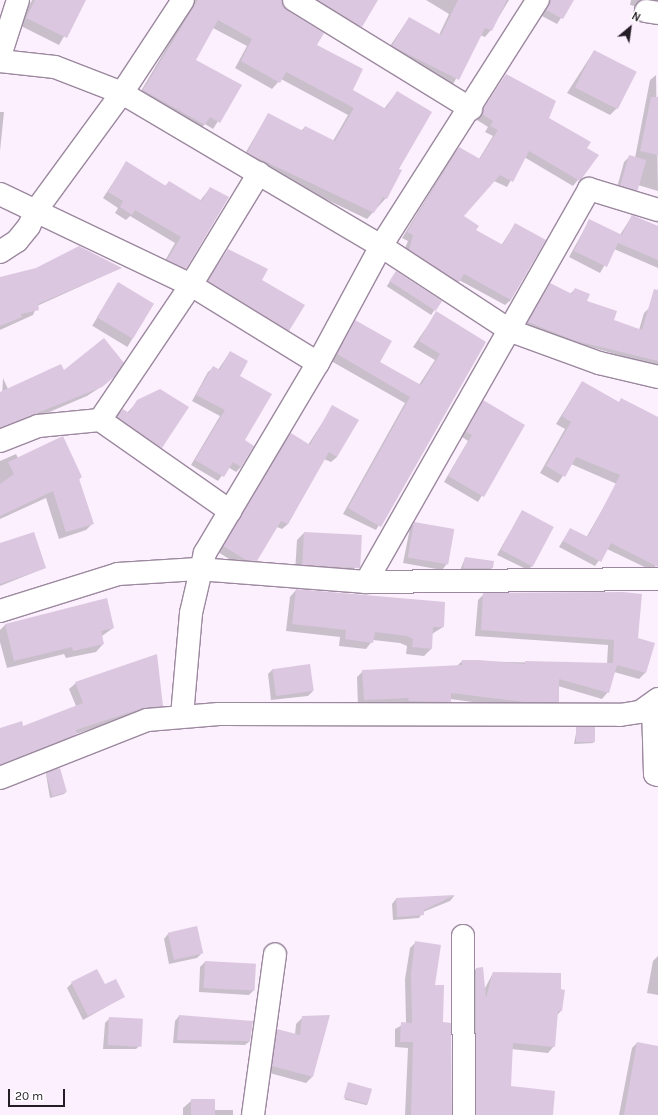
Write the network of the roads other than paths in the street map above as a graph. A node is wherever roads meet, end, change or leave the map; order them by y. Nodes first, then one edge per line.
1 (18, 0) edge
2 (182, 0) edge
3 (294, 0) edge
4 (538, 0) edge
5 (0, 56) edge
6 (0, 61) edge
7 (122, 93) junction
8 (471, 109) junction
9 (259, 173) junction
10 (0, 194) edge
11 (37, 209) junction
12 (658, 210) edge
13 (382, 246) junction
14 (0, 252) edge
15 (191, 285) junction
16 (511, 331) junction
17 (318, 363) junction
18 (658, 377) edge
19 (100, 420) junction
20 (0, 442) edge
21 (230, 511) junction
22 (198, 569) junction
23 (658, 579) edge
24 (366, 582) junction
25 (0, 611) edge
26 (656, 703) edge
27 (182, 716) junction
28 (658, 775) edge
29 (0, 778) edge
30 (463, 936) dead end
31 (275, 954) dead end
32 (253, 1115) edge
33 (464, 1115) edge

1 - 5 street
2 - 7 street
3 - 8 street
4 - 8 street
6 - 7 street
7 - 9 street
7 - 11 street
8 - 13 street
9 - 13 street
9 - 15 street
10 - 11 street
11 - 14 street
11 - 15 street
12 - 16 street
13 - 16 street
13 - 17 street
15 - 17 street
15 - 19 street
16 - 18 street
16 - 24 street
17 - 21 street
19 - 20 street
19 - 21 street
21 - 22 street
22 - 24 street
22 - 25 street
22 - 27 street
23 - 24 street
26 - 27 street
26 - 28 street
27 - 29 street
30 - 33 street
31 - 32 street

